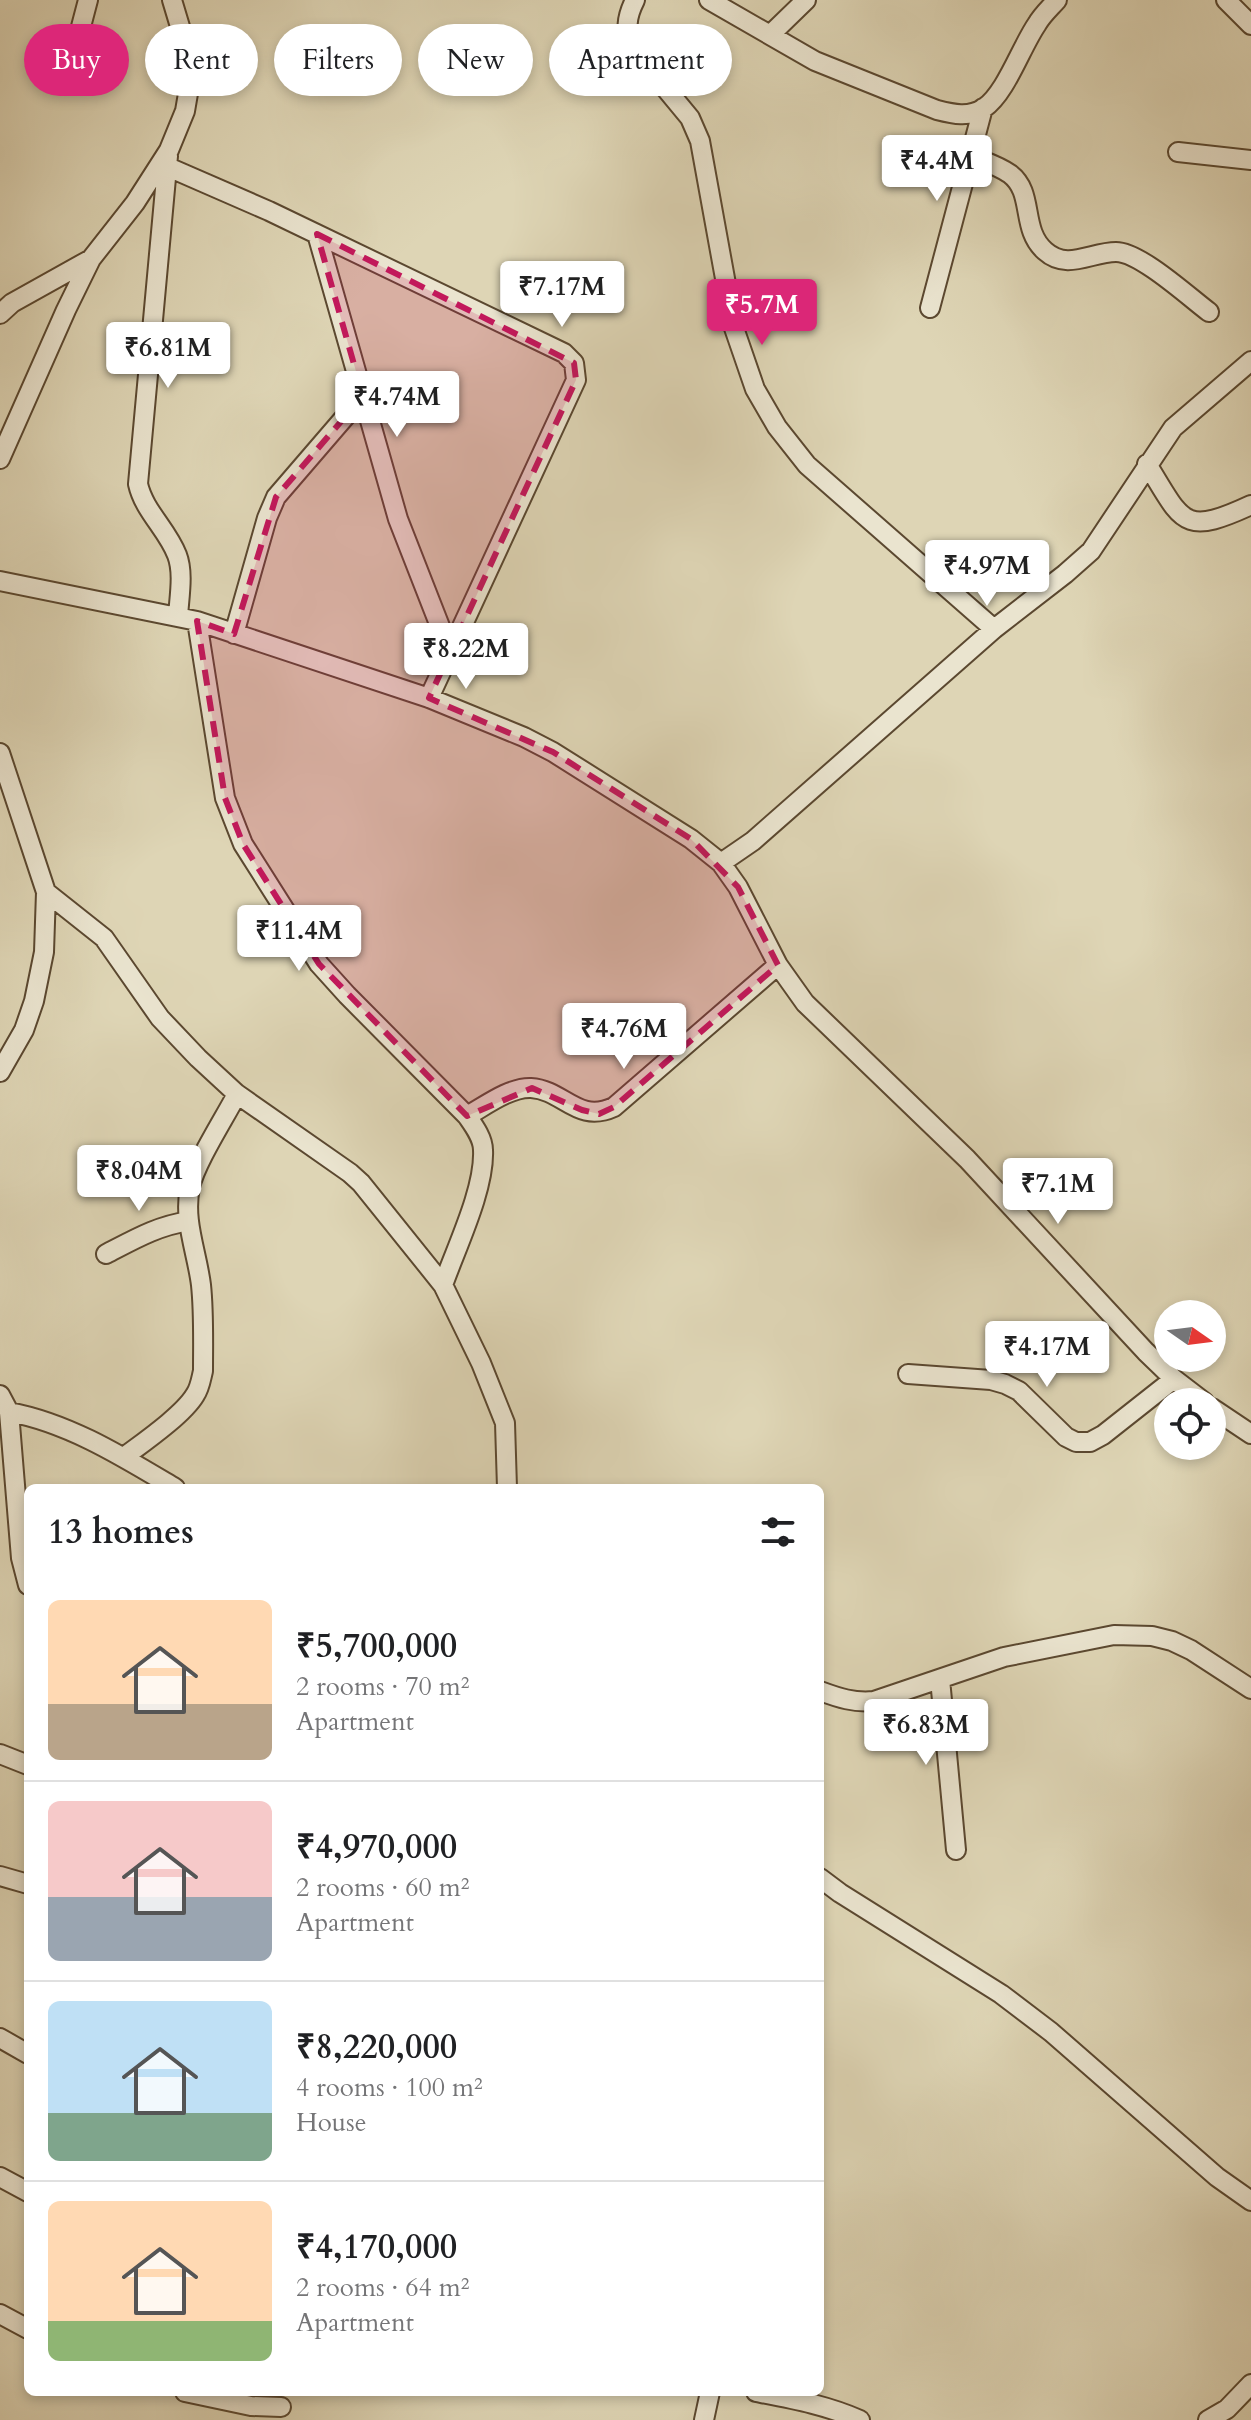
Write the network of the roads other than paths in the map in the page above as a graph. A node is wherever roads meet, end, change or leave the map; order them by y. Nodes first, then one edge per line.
1 (88, 0) edge
2 (172, 0) edge
3 (635, 0) edge
4 (709, 0) edge
5 (806, 0) edge
6 (1057, 0) edge
7 (1226, 0) edge
8 (82, 24) edge
9 (1251, 25) edge
10 (770, 35) junction
11 (983, 108) junction
12 (1178, 152) dead end
13 (971, 156) junction
14 (168, 159) junction
15 (1251, 160) edge
16 (317, 234) junction
17 (91, 259) junction
18 (930, 308) dead end
19 (1209, 312) dead end
20 (0, 314) edge
21 (1251, 361) edge
22 (363, 396) junction
23 (0, 459) edge
24 (1147, 464) junction
25 (1251, 505) edge
26 (0, 581) edge
27 (188, 619) junction
28 (994, 629) junction
29 (234, 634) junction
30 (450, 652) junction
31 (429, 698) junction
32 (0, 753) edge
33 (721, 863) junction
34 (46, 892) junction
35 (778, 965) junction
36 (0, 1072) edge
37 (237, 1094) junction
38 (467, 1116) junction
39 (189, 1221) junction
40 (106, 1254) dead end
41 (443, 1285) junction
42 (908, 1374) dead end
43 (1174, 1379) junction
44 (1186, 1388) edge
45 (0, 1395) edge
46 (9, 1412) junction
47 (1226, 1417) edge
48 (1251, 1434) edge
49 (124, 1457) junction
50 (168, 1484) edge
51 (507, 1484) edge
52 (8, 1503) edge
53 (24, 1570) edge
54 (940, 1679) junction
55 (1251, 1689) edge
56 (824, 1692) edge
57 (0, 1754) edge
58 (24, 1763) edge
59 (956, 1850) dead end
60 (0, 1876) edge
61 (824, 1881) edge
62 (24, 1883) edge
63 (0, 2038) edge
64 (24, 2052) edge
65 (0, 2177) edge
66 (24, 2190) edge
67 (1251, 2201) edge
68 (0, 2314) edge
69 (24, 2327) edge
70 (1251, 2384) edge
71 (204, 2396) edge
72 (709, 2396) edge
73 (775, 2396) edge
74 (280, 2406) edge
75 (704, 2420) edge
76 (860, 2420) edge
77 (1208, 2420) edge

1 - 8 street
2 - 14 street
3 - 28 street
4 - 10 street
5 - 10 street
6 - 11 street
7 - 9 street
10 - 11 street
11 - 13 street
12 - 15 street
13 - 18 street
13 - 19 street
14 - 16 street
14 - 17 street
14 - 27 street
16 - 22 street
16 - 30 street
17 - 20 street
17 - 23 street
21 - 24 street
22 - 29 street
22 - 30 street
24 - 25 street
24 - 28 street
26 - 27 street
27 - 29 street
27 - 38 street
28 - 33 street
29 - 31 street
30 - 31 street
31 - 33 street
32 - 34 street
33 - 35 street
34 - 36 street
34 - 37 street
35 - 38 street
35 - 43 street
37 - 39 street
37 - 41 street
38 - 41 street
39 - 40 street
39 - 49 street
41 - 51 street
42 - 43 street
43 - 44 street
45 - 46 street
46 - 49 street
46 - 52 street
47 - 48 street
49 - 50 street
52 - 53 street
54 - 55 street
54 - 56 street
54 - 59 street
57 - 58 street
60 - 62 street
61 - 67 street
63 - 64 street
65 - 66 street
68 - 69 street
70 - 77 street
71 - 74 street
72 - 75 street
73 - 76 street

